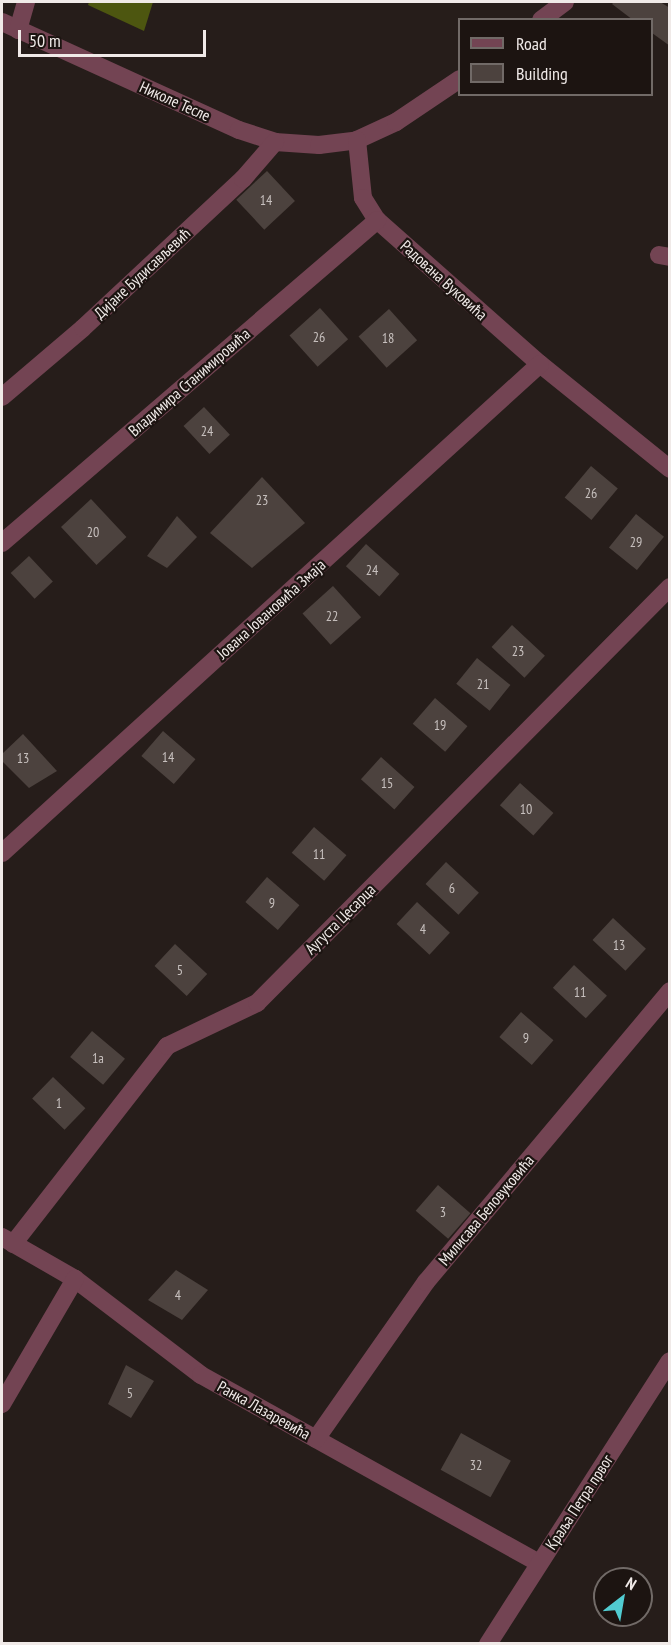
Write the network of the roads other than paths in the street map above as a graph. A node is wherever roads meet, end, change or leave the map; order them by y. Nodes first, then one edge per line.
1 (26, 2) edge
2 (565, 2) edge
3 (544, 18) edge
4 (10, 26) edge
5 (458, 80) edge
6 (357, 141) junction
7 (275, 142) junction
8 (377, 220) junction
9 (540, 364) junction
10 (2, 397) edge
11 (669, 469) edge
12 (2, 543) edge
13 (669, 587) edge
14 (2, 853) edge
15 (669, 991) edge
16 (7, 1241) edge
17 (75, 1279) junction
18 (669, 1361) edge
19 (2, 1404) edge
20 (316, 1439) junction
21 (539, 1563) junction
22 (488, 1644) edge

1 - 4 street
2 - 3 street
4 - 7 street, Николе Тесле
5 - 6 street
6 - 7 street, Николе Тесле
6 - 8 street, Радована Вуковића
7 - 10 street, Дијане Будисављевић
8 - 9 street, Радована Вуковића
8 - 12 street, Владимира Станимировића
9 - 11 street, Радована Вуковића
9 - 14 street, Јована Јовановића Змаја
13 - 16 street, Аугуста Цесарца
15 - 20 street, Милисава Беловуковића
16 - 17 street, Ранка Лазаревића
17 - 19 street
17 - 20 street, Ранка Лазаревића
18 - 21 street, Краља Петра првог
20 - 21 street, Ранка Лазаревића
21 - 22 street, Краља Петра првог

